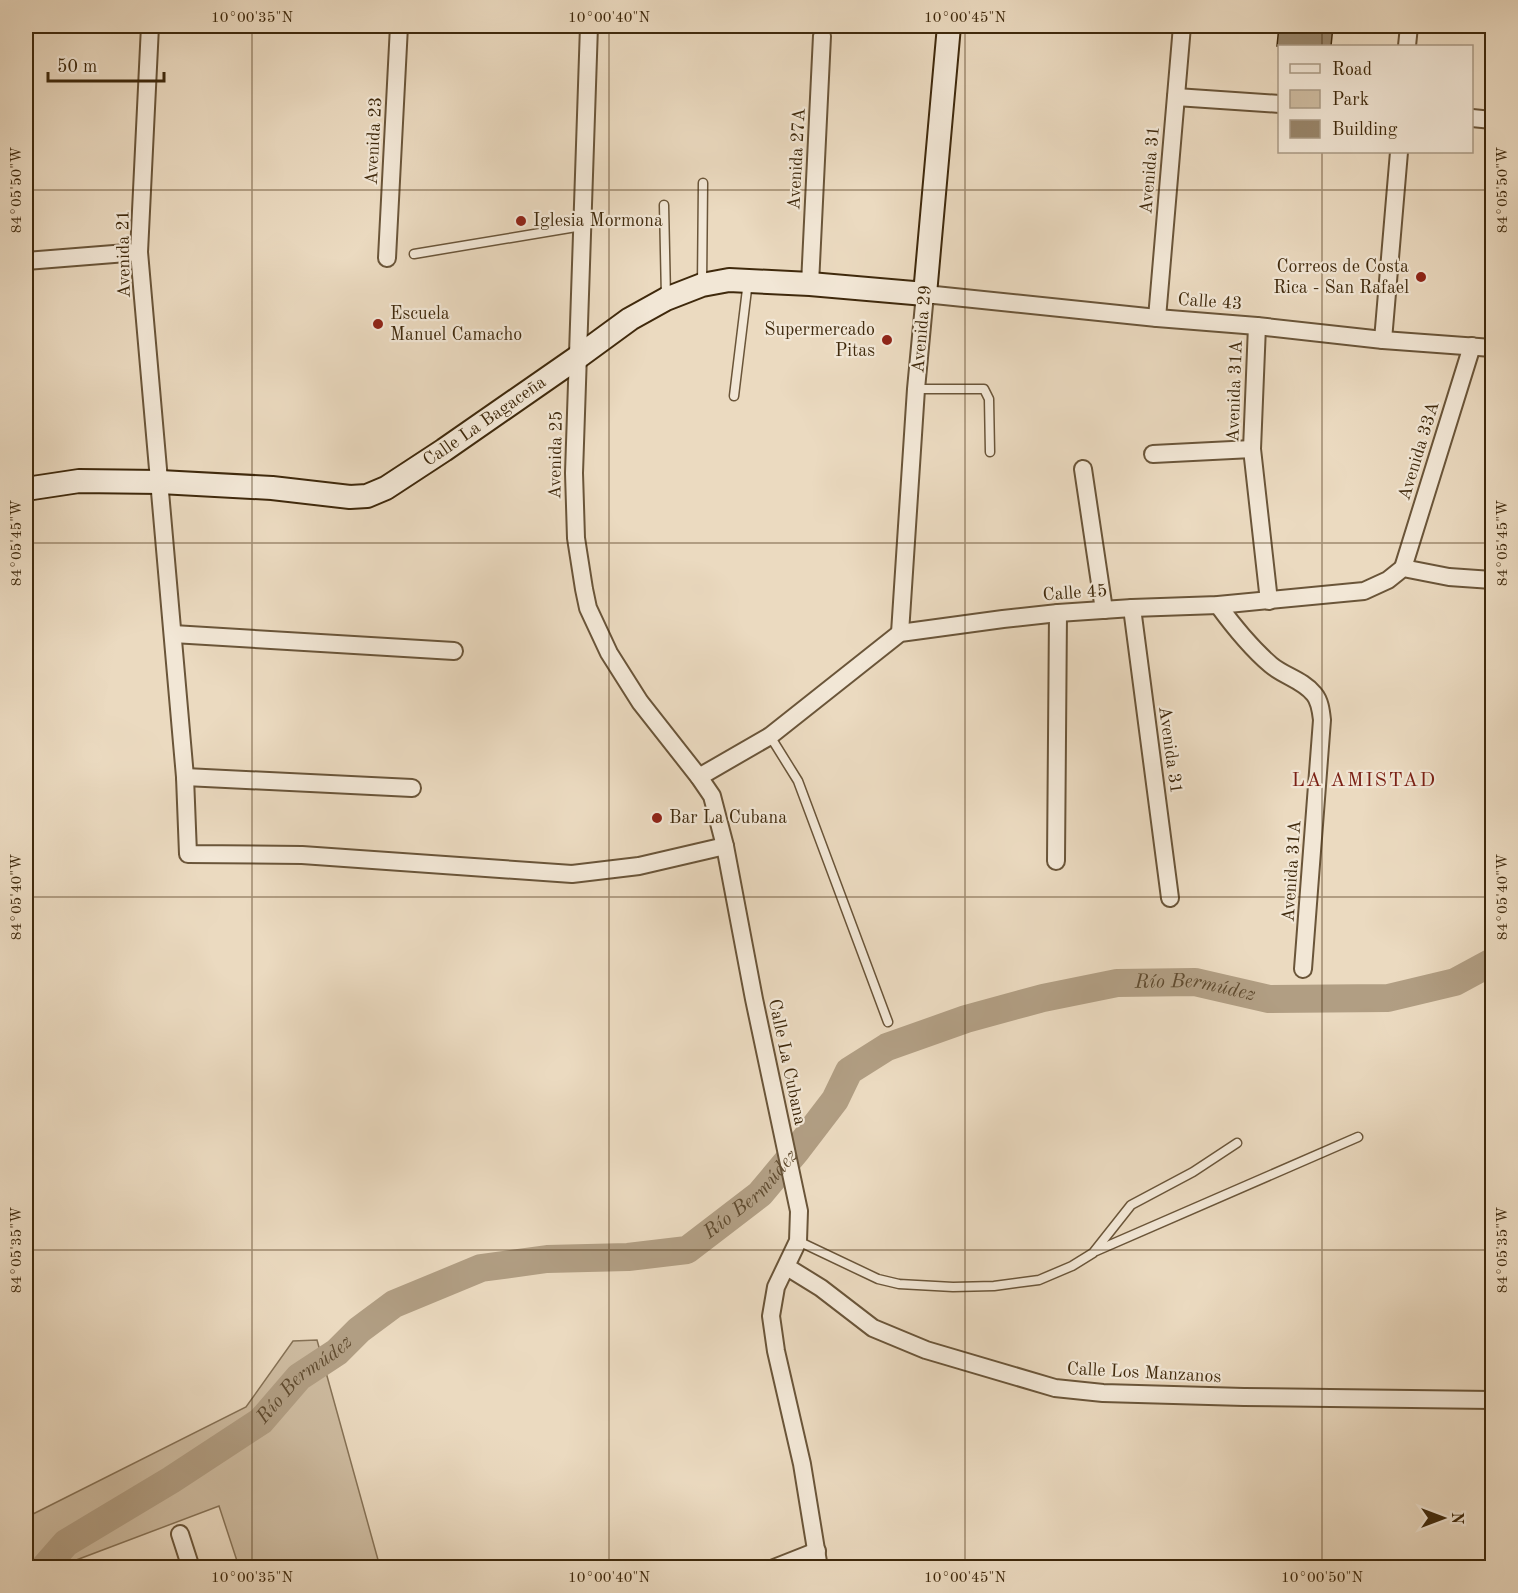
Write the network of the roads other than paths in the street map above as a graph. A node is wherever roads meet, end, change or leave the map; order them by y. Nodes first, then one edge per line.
1 (150, 26) edge
2 (399, 26) edge
3 (590, 26) edge
4 (949, 26) edge
5 (1182, 26) edge
6 (1409, 26) edge
7 (822, 36) dead end
8 (1407, 45) edge
9 (1176, 97) junction
10 (1278, 104) edge
11 (1473, 118) edge
12 (1492, 120) edge
13 (1399, 153) edge
14 (703, 183) dead end
15 (664, 205) dead end
16 (582, 226) junction
17 (140, 252) junction
18 (414, 254) dead end
19 (387, 258) dead end
20 (26, 261) edge
21 (748, 280) junction
22 (810, 284) junction
23 (702, 285) junction
24 (925, 294) junction
25 (666, 299) junction
26 (1157, 318) junction
27 (1257, 326) junction
28 (1383, 340) junction
29 (1472, 346) junction
30 (1492, 348) edge
31 (578, 357) junction
32 (916, 389) junction
33 (734, 396) dead end
34 (1252, 449) junction
35 (990, 452) dead end
36 (1153, 454) dead end
37 (1083, 469) dead end
38 (160, 482) junction
39 (26, 489) edge
40 (1403, 568) junction
41 (1492, 580) edge
42 (1269, 601) junction
43 (1218, 605) junction
44 (1132, 608) junction
45 (1104, 610) junction
46 (1058, 613) junction
47 (900, 633) junction
48 (173, 634) junction
49 (454, 651) dead end
50 (770, 736) junction
51 (185, 777) junction
52 (699, 777) junction
53 (412, 788) dead end
54 (725, 846) junction
55 (1056, 861) dead end
56 (1170, 898) dead end
57 (1304, 969) dead end
58 (888, 1022) dead end
59 (1358, 1137) dead end
60 (1237, 1143) dead end
61 (798, 1241) junction
62 (1093, 1253) junction
63 (787, 1267) junction
64 (1492, 1400) edge
65 (180, 1533) dead end
66 (817, 1551) junction
67 (191, 1568) edge
68 (774, 1568) edge
69 (819, 1568) edge

1 - 17 street, Avenida 21
2 - 19 street, Avenida 23
3 - 16 street, Avenida 25
4 - 24 street, Avenida 29
5 - 9 street, Avenida 31
6 - 8 street
7 - 22 street, Avenida 27A
9 - 10 street
9 - 26 street, Avenida 31
11 - 12 street
13 - 28 street
14 - 23 lane
15 - 25 lane
16 - 18 lane
16 - 31 street, Avenida 25
17 - 20 street
17 - 38 street, Avenida 21
21 - 22 street, Calle La Bagaceña
21 - 23 street, Calle La Bagaceña
21 - 33 lane
22 - 24 street, Calle La Bagaceña
23 - 25 street, Calle La Bagaceña
24 - 26 street, Calle 43
24 - 32 street, Avenida 29
25 - 31 street, Calle La Bagaceña
26 - 27 street, Calle 43
27 - 28 street, Calle 43
27 - 34 street, Avenida 31A
28 - 29 street, Calle 43
29 - 30 street, Calle 43
29 - 40 street, Avenida 33A
31 - 38 street, Calle La Bagaceña
31 - 52 street, Avenida 25
32 - 35 lane
32 - 47 street, Avenida 29
34 - 36 street
34 - 42 street, Avenida 31A
37 - 45 street
38 - 39 street, Calle La Bagaceña
38 - 48 street, Avenida 21
40 - 41 street
40 - 42 street, Calle 45
42 - 43 street, Calle 45
43 - 44 street, Calle 45
43 - 57 street, Avenida 31A
44 - 45 street, Calle 45
44 - 56 street, Avenida 31
45 - 46 street, Calle 45
46 - 47 street, Calle 45
46 - 55 street
47 - 50 street
48 - 49 street
48 - 51 street, Avenida 21
50 - 52 street
50 - 58 lane
51 - 53 street
51 - 54 street, Avenida 21
52 - 54 street, Calle La Cubana
54 - 61 street, Calle La Cubana
59 - 62 lane
60 - 62 lane
61 - 62 lane
61 - 63 street, Calle La Cubana
63 - 64 street, Calle Los Manzanos
63 - 66 street, Calle La Cubana
65 - 67 street
66 - 68 street
66 - 69 street, Calle La Cubana

